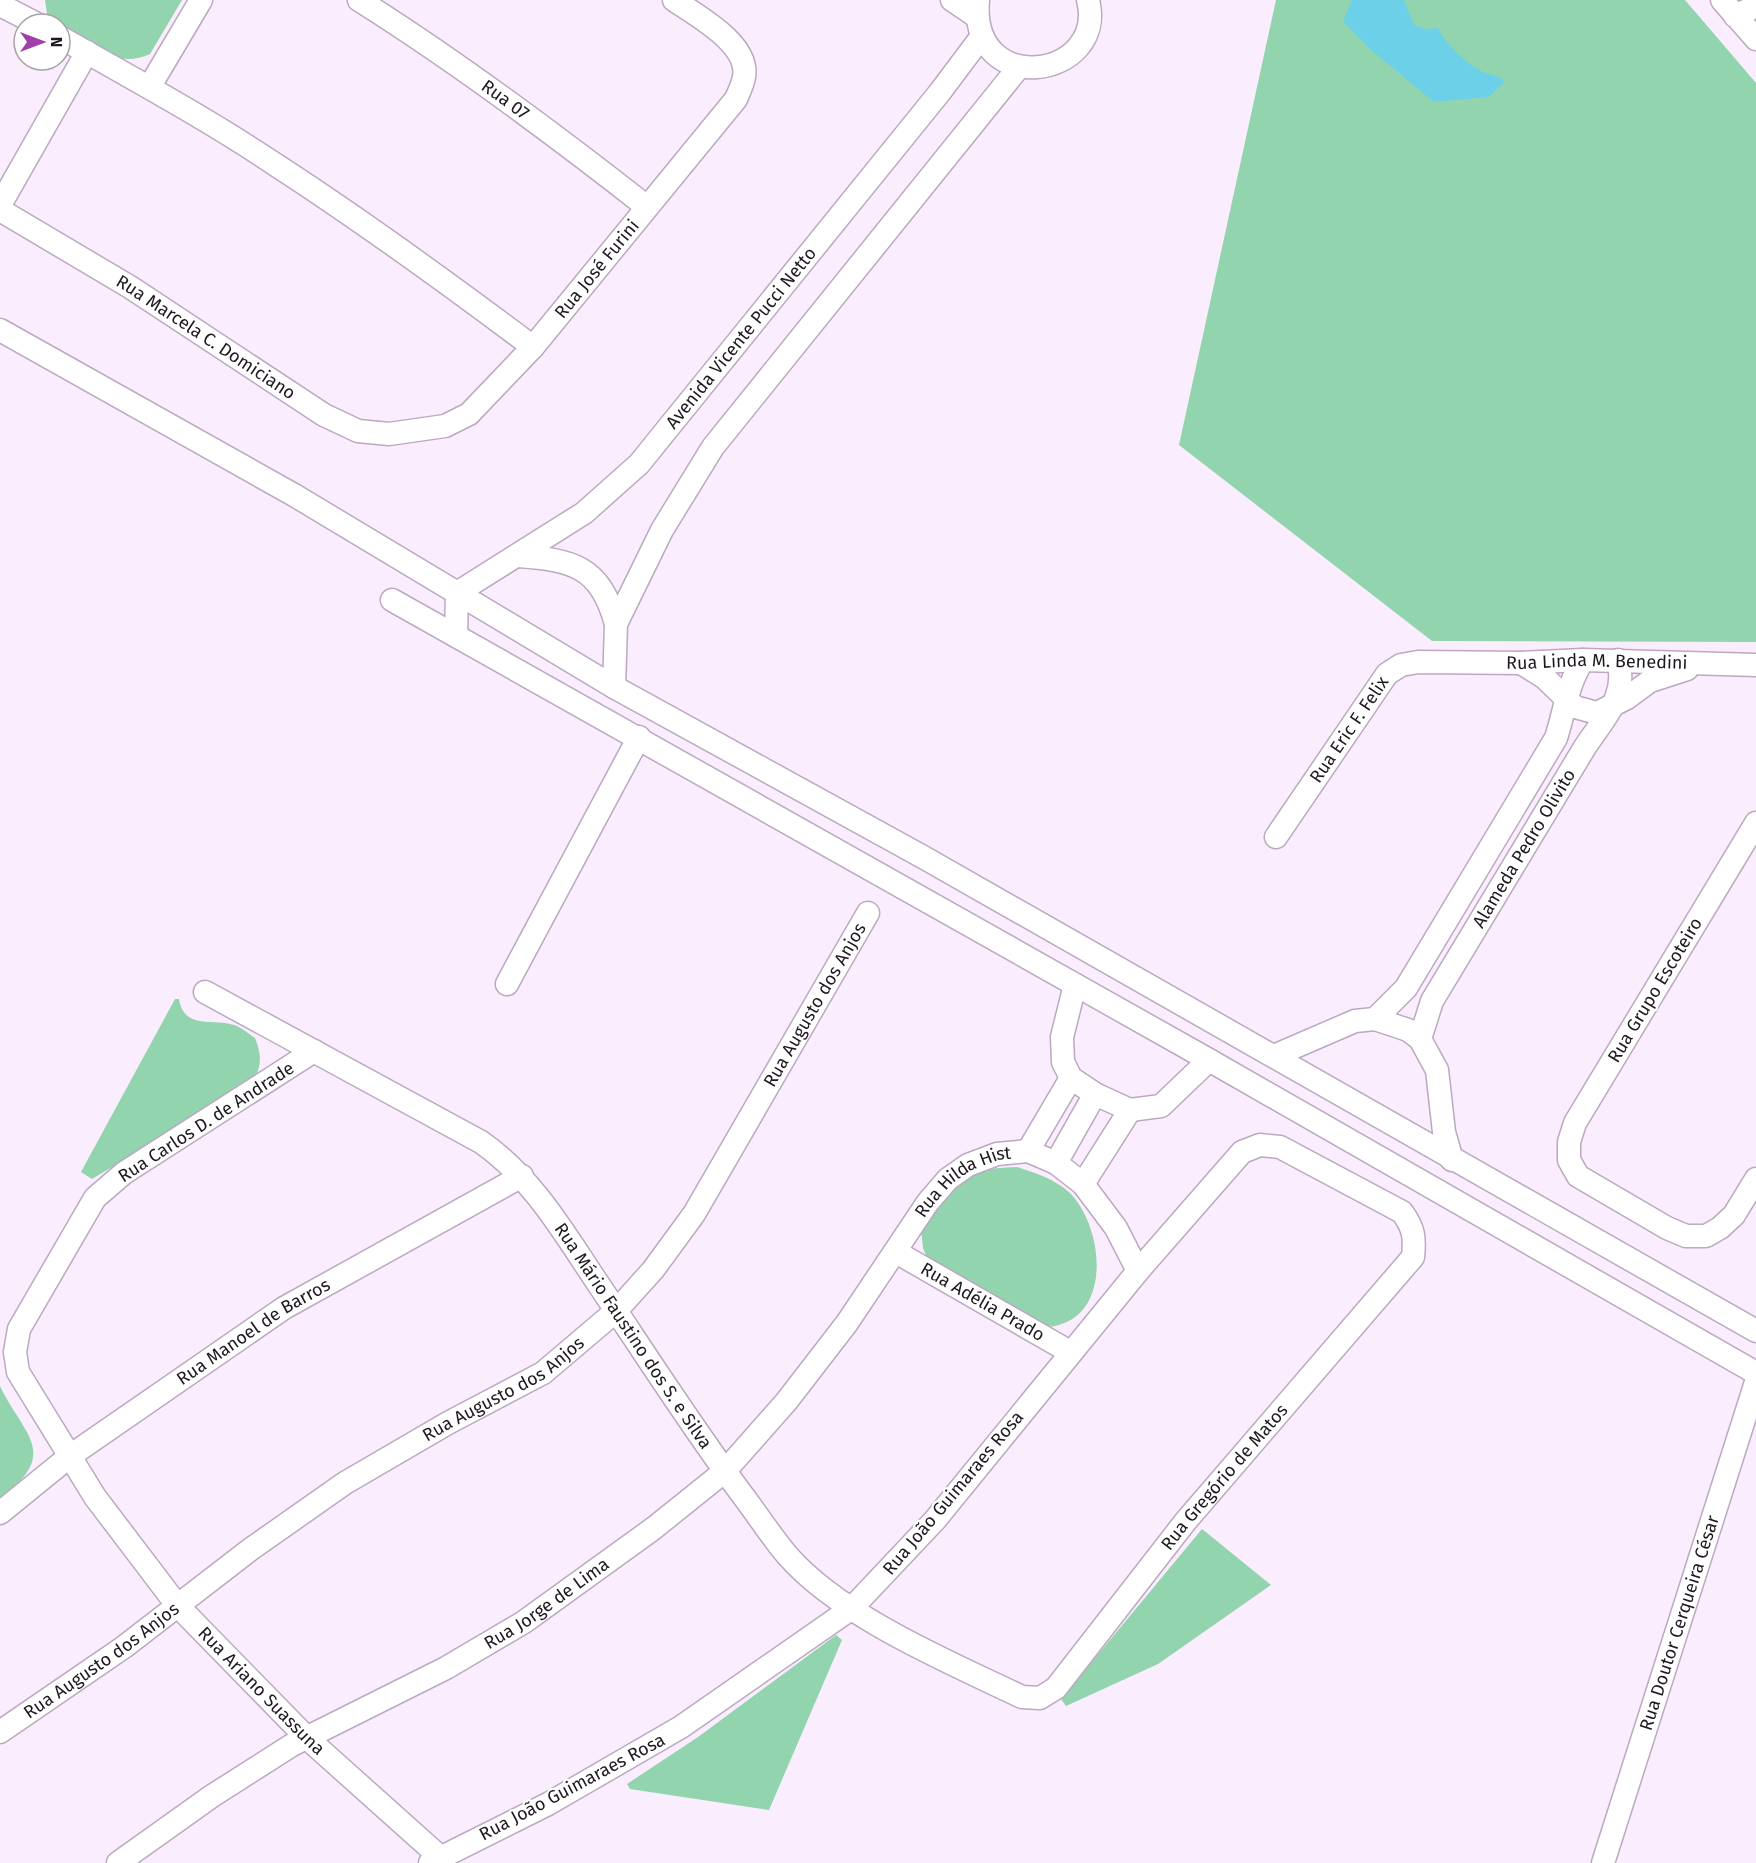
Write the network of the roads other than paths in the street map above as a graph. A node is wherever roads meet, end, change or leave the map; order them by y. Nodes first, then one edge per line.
1 (201, 0) edge
2 (359, 0) edge
3 (675, 0) edge
4 (951, 0) edge
5 (1088, 0) edge
6 (0, 5) edge
7 (1756, 6) edge
8 (1728, 8) edge
9 (24, 12) edge
10 (979, 18) edge
11 (1756, 39) edge
12 (72, 44) edge
13 (87, 52) junction
14 (1019, 67) junction
15 (150, 86) junction
16 (0, 205) edge
17 (647, 207) junction
18 (0, 210) edge
19 (0, 330) edge
20 (533, 347) junction
21 (420, 432) joint
22 (518, 556) junction
23 (457, 593) junction
24 (392, 600) dead end
25 (504, 622) junction
26 (616, 624) junction
27 (456, 636) junction
28 (1583, 660) junction
29 (1618, 660) junction
30 (1521, 663) junction
31 (1707, 664) junction
32 (1756, 665) edge
33 (614, 687) junction
34 (1564, 698) junction
35 (1612, 706) junction
36 (639, 737) junction
37 (1756, 823) edge
38 (1276, 837) dead end
39 (923, 857) junction
40 (905, 888) junction
41 (868, 913) dead end
42 (507, 984) dead end
43 (1075, 985) junction
44 (205, 992) dead end
45 (1375, 1019) junction
46 (1420, 1039) junction
47 (314, 1051) junction
48 (1274, 1056) junction
49 (1209, 1060) junction
50 (1071, 1078) junction
51 (1095, 1094) junction
52 (1130, 1110) junction
53 (1260, 1144) joint
54 (1028, 1151) junction
55 (1452, 1160) junction
56 (1056, 1163) junction
57 (522, 1176) junction
58 (1756, 1179) edge
59 (1083, 1184) junction
60 (1509, 1191) junction
61 (1492, 1221) junction
62 (896, 1251) junction
63 (1138, 1271) junction
64 (616, 1311) junction
65 (1756, 1331) edge
66 (15, 1352) joint
67 (1070, 1353) junction
68 (1756, 1373) edge
69 (1756, 1382) edge
70 (70, 1456) junction
71 (725, 1471) junction
72 (0, 1513) edge
73 (177, 1605) junction
74 (852, 1608) junction
75 (1040, 1698) joint
76 (0, 1732) edge
77 (308, 1738) junction
78 (435, 1860) edge
79 (118, 1863) edge
80 (1603, 1863) edge

1 - 15 street
2 - 17 street, Rua 07
3 - 17 street, Rua José Furini
4 - 10 street
5 - 14 street
6 - 9 street
7 - 8 street
8 - 11 street
10 - 14 street
10 - 22 street, Avenida Vicente Pucci Netto
12 - 13 street
13 - 15 street
13 - 16 street
14 - 26 street
15 - 20 street
17 - 20 street, Rua José Furini
18 - 21 street, Rua Marcela C. Domiciano
19 - 23 street
20 - 21 street, Rua José Furini
22 - 23 street, Avenida Vicente Pucci Netto
22 - 26 street
23 - 25 street
23 - 27 street
24 - 27 street
25 - 27 street
25 - 33 street
26 - 33 street
27 - 36 street
28 - 29 street, Rua Linda M. Benedini
28 - 30 street, Rua Linda M. Benedini
28 - 34 street, Alameda Pedro Olivito
29 - 31 street, Rua Linda M. Benedini
29 - 35 street, Alameda Pedro Olivito
30 - 34 street, Rua Linda M. Benedini
30 - 38 street, Rua Eric F. Felix
31 - 32 street, Rua Linda M. Benedini
31 - 35 street, Rua Linda M. Benedini
33 - 39 street
34 - 35 street, Rua Linda M. Benedini
34 - 45 street, Alameda Pedro Olivito
35 - 46 street, Alameda Pedro Olivito
36 - 40 street
36 - 42 street
37 - 58 street, Rua Grupo Escoteiro
39 - 40 street
39 - 48 street
40 - 43 street
41 - 64 street, Rua Augusto dos Anjos
43 - 49 street
43 - 50 street
44 - 47 street, Rua Mário Faustino dos S. e Silva
45 - 46 street
45 - 48 street
46 - 55 street
47 - 57 street, Rua Mário Faustino dos S. e Silva
47 - 66 street, Rua Carlos D. de Andrade
48 - 55 street
49 - 52 street
49 - 61 street
50 - 51 street
50 - 54 street
51 - 52 street
51 - 56 street
52 - 59 street
53 - 63 street, Rua João Guimaraes Rosa
53 - 75 street, Rua Gregório de Matos
54 - 56 street, Rua Hilda Hist
54 - 62 street, Rua Hilda Hist
55 - 60 street
56 - 59 street, Rua Hilda Hist
57 - 64 street, Rua Mário Faustino dos S. e Silva
57 - 70 street, Rua Manoel de Barros
59 - 63 street, Rua Hilda Hist
60 - 61 street
60 - 65 street
61 - 68 street
62 - 67 street, Rua Adélia Prado
62 - 71 street, Rua Jorge de Lima
63 - 67 street, Rua João Guimaraes Rosa
64 - 71 street, Rua Mário Faustino dos S. e Silva
64 - 73 street, Rua Augusto dos Anjos
66 - 70 street, Rua Ariano Suassuna
67 - 74 street, Rua João Guimaraes Rosa
69 - 80 street, Rua Doutor Cerqueira César
70 - 72 street, Rua Manoel de Barros
70 - 73 street, Rua Ariano Suassuna
71 - 74 street, Rua Mário Faustino dos S. e Silva
71 - 77 street, Rua Jorge de Lima
73 - 76 street, Rua Augusto dos Anjos
73 - 77 street, Rua Ariano Suassuna
74 - 75 street, Rua Mário Faustino dos S. e Silva
74 - 78 street, Rua João Guimaraes Rosa
77 - 78 street, Rua Ariano Suassuna
77 - 79 street, Rua Jorge de Lima

